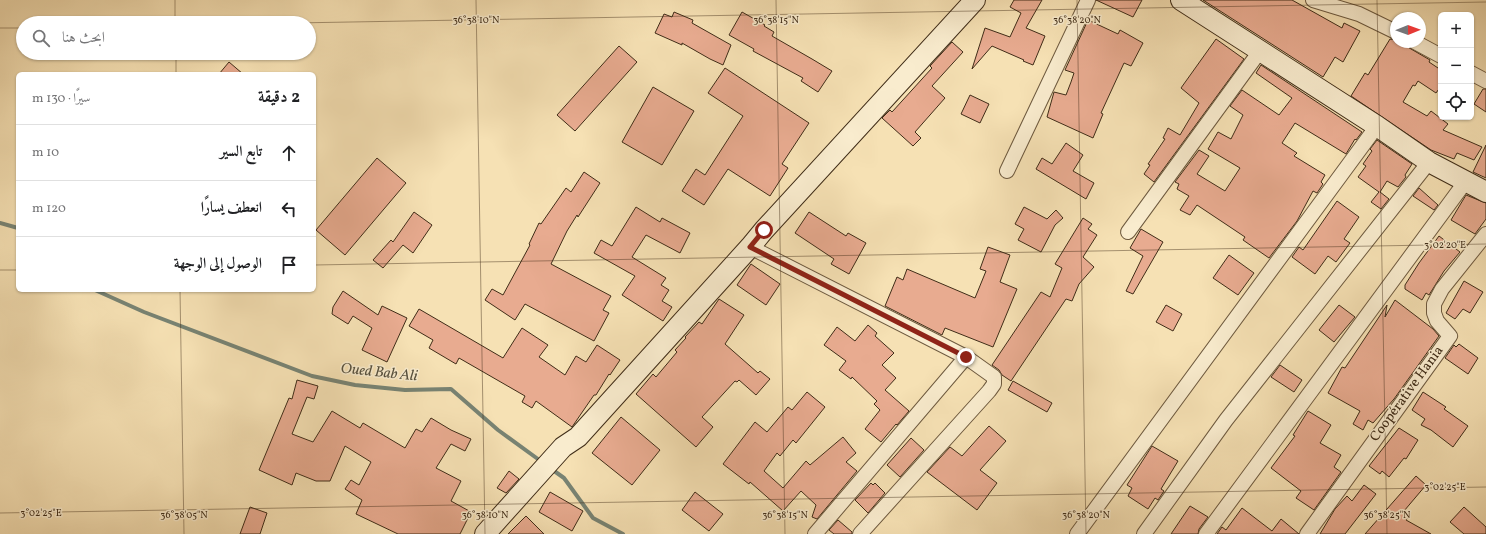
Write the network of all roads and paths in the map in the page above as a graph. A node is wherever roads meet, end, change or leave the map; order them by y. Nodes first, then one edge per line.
1 (975, 0) edge
2 (1088, 0) edge
3 (1181, 0) edge
4 (1314, 0) edge
5 (1390, 29) edge
6 (1426, 48) edge
7 (1260, 52) junction
8 (1438, 54) edge
9 (1474, 75) edge
10 (1486, 81) edge
11 (1378, 126) junction
12 (1428, 162) junction
13 (1007, 170) dead end
14 (1466, 181) junction
15 (1486, 192) edge
16 (1128, 232) dead end
17 (1486, 234) edge
18 (750, 247) junction
19 (966, 357) junction
20 (485, 534) edge
21 (815, 534) edge
22 (860, 534) edge
23 (1077, 534) edge
24 (1144, 534) edge
25 (1206, 534) edge
26 (1307, 534) edge

1 - 18 street
2 - 13 street
3 - 7 street
4 - 5 street
6 - 8 street
7 - 11 street
7 - 16 street
9 - 10 street
11 - 12 street
11 - 23 street
12 - 14 street
12 - 24 street
14 - 15 street
14 - 25 street
17 - 26 street, Coopérative Hania
18 - 19 street
18 - 20 street
19 - 21 street
19 - 22 street

